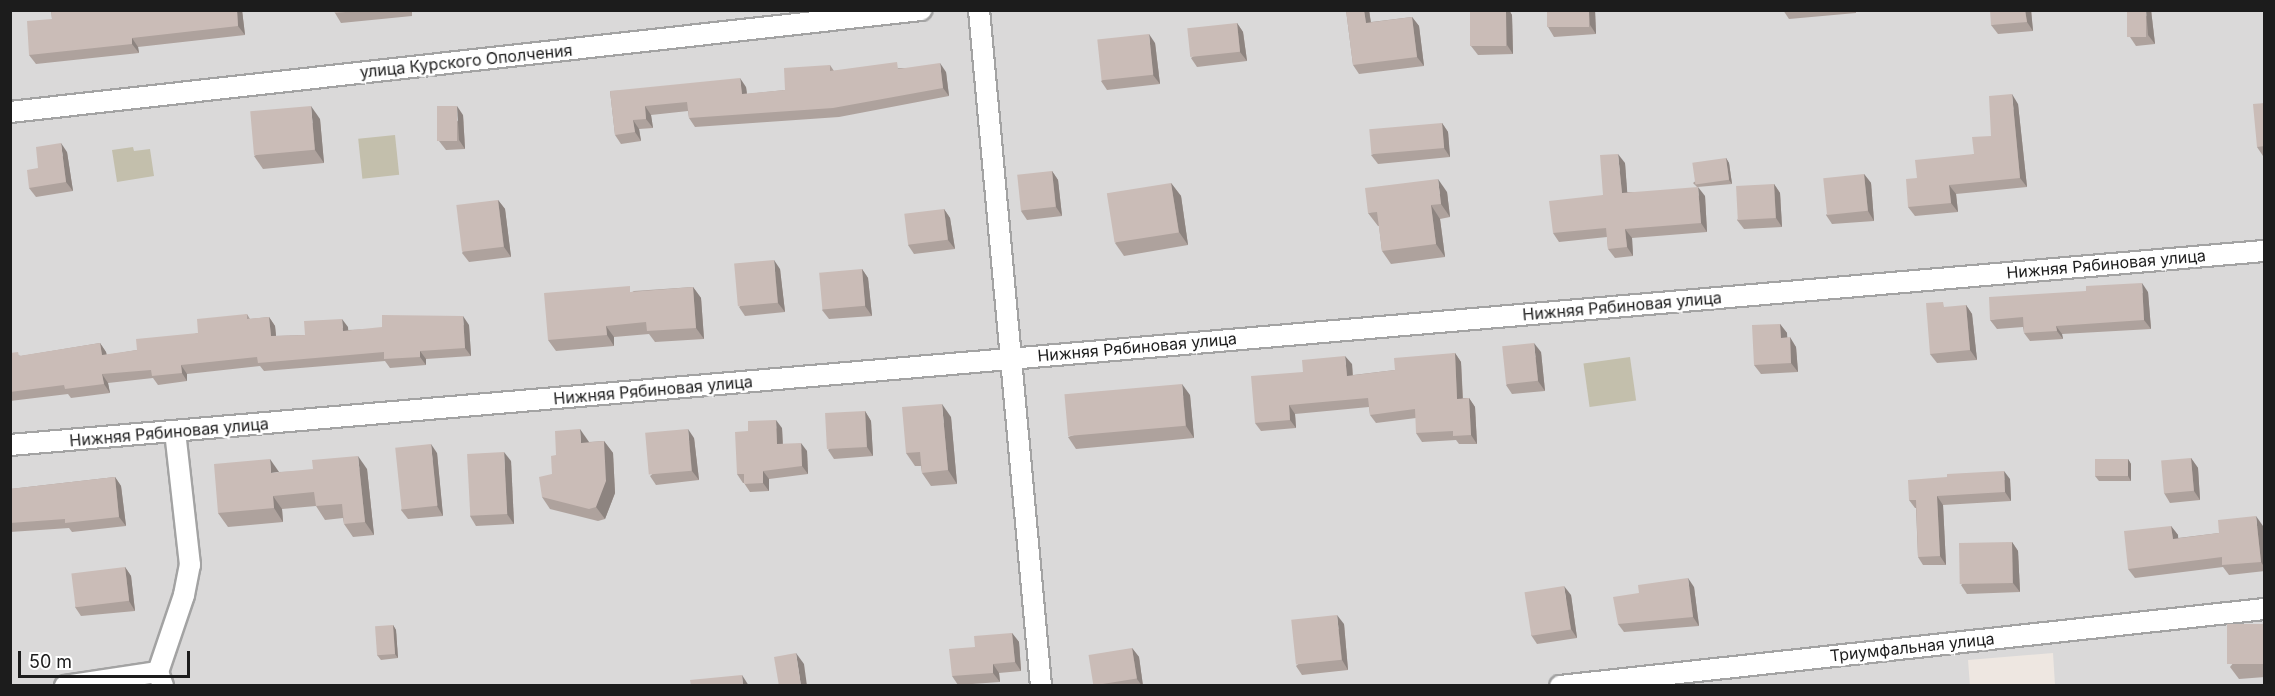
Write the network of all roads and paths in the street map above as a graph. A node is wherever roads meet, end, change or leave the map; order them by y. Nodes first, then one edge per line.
1 (921, 10) edge
2 (979, 10) edge
3 (10, 112) edge
4 (2265, 251) edge
5 (1014, 358) junction
6 (175, 432) junction
7 (10, 445) edge
8 (2265, 609) edge
9 (160, 679) edge
10 (65, 686) edge
11 (1041, 686) edge
12 (1560, 686) edge

1 - 3 street, улица Курского Ополчения
2 - 5 street
4 - 5 street, Нижняя Рябиновая улица
5 - 6 street, Нижняя Рябиновая улица
5 - 11 street
6 - 7 street, Нижняя Рябиновая улица
6 - 9 street
8 - 12 street, Триумфальная улица
9 - 10 street

